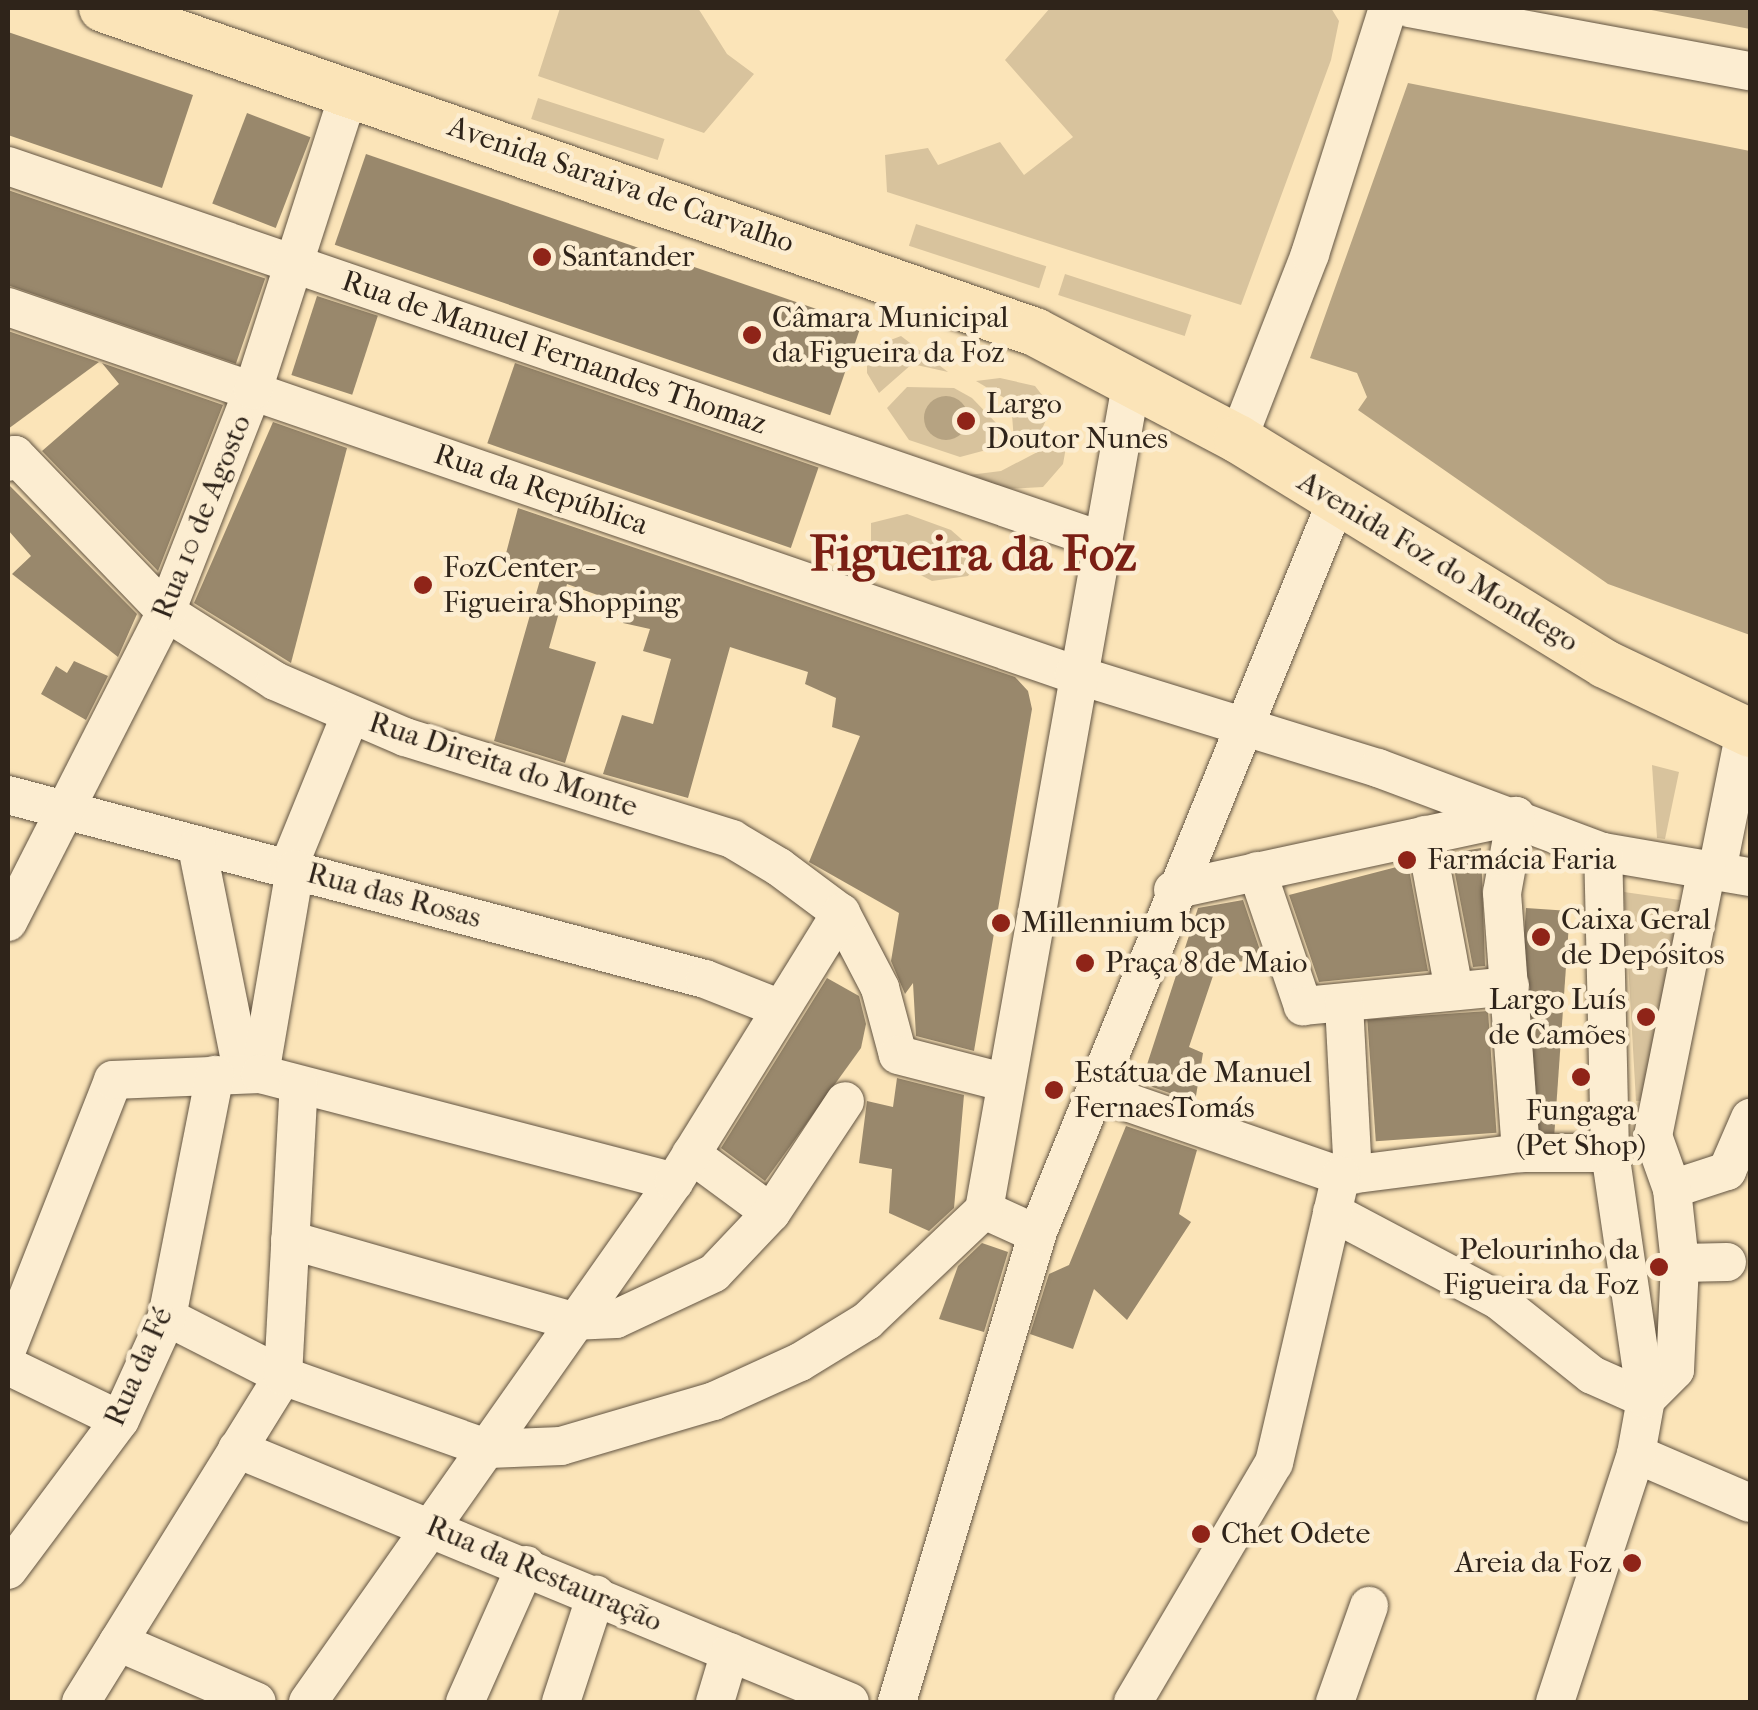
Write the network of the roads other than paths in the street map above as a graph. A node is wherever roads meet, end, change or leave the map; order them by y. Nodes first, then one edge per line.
1 (103, 8) edge
2 (1388, 8) edge
3 (1410, 8) edge
4 (1750, 72) edge
5 (349, 92) junction
6 (8, 166) edge
7 (289, 262) junction
8 (8, 306) edge
9 (1132, 379) junction
10 (253, 390) junction
11 (1238, 439) junction
12 (11, 458) edge
13 (1336, 502) junction
14 (1100, 540) junction
15 (166, 612) junction
16 (1074, 674) junction
17 (351, 714) junction
18 (1240, 724) junction
19 (1748, 732) edge
20 (8, 794) edge
21 (62, 811) junction
22 (1516, 816) junction
23 (1425, 835) junction
24 (197, 847) junction
25 (1604, 852) junction
26 (291, 868) junction
27 (1257, 871) junction
28 (1725, 872) edge
29 (1173, 890) junction
30 (841, 913) junction
31 (8, 922) edge
32 (1510, 986) junction
33 (1454, 990) junction
34 (1344, 1004) junction
35 (776, 1007) junction
36 (239, 1073) junction
37 (1003, 1082) junction
38 (300, 1085) junction
39 (1098, 1092) junction
40 (845, 1101) dead end
41 (1750, 1118) edge
42 (1520, 1153) junction
43 (1610, 1153) junction
44 (682, 1168) junction
45 (1342, 1188) junction
46 (1672, 1189) junction
47 (984, 1210) junction
48 (771, 1213) junction
49 (1038, 1234) junction
50 (290, 1240) junction
51 (1726, 1262) dead end
52 (1680, 1264) junction
53 (167, 1316) junction
54 (572, 1320) junction
55 (8, 1347) edge
56 (8, 1366) edge
57 (282, 1376) junction
58 (1646, 1398) junction
59 (120, 1420) junction
60 (238, 1449) junction
61 (489, 1449) junction
62 (1636, 1454) junction
63 (1747, 1495) edge
64 (432, 1527) junction
65 (526, 1565) junction
66 (8, 1570) edge
67 (596, 1594) junction
68 (1369, 1606) dead end
69 (118, 1642) junction
70 (730, 1652) junction
71 (82, 1702) edge
72 (257, 1702) edge
73 (308, 1702) edge
74 (465, 1702) edge
75 (561, 1702) edge
76 (715, 1702) edge
77 (850, 1702) edge
78 (897, 1702) edge
79 (1133, 1702) edge
80 (1335, 1702) edge
81 (1555, 1702) edge

1 - 5 main road, Avenida Saraiva de Carvalho
2 - 11 street
3 - 4 street
5 - 7 street, Rua 10 de Agosto
5 - 9 main road, Avenida Saraiva de Carvalho
6 - 7 street, Rua de Manuel Fernandes Thomaz
7 - 10 street, Rua 10 de Agosto
7 - 14 street, Rua de Manuel Fernandes Thomaz
8 - 10 street, Rua da República
9 - 11 main road, Avenida Foz do Mondego
9 - 14 street
10 - 15 street, Rua 10 de Agosto
10 - 16 street, Rua da República
11 - 13 main road, Avenida Foz do Mondego
12 - 15 street, Rua Direita do Monte
13 - 18 street
13 - 19 main road, Avenida Foz do Mondego
14 - 16 street
15 - 17 street, Rua Direita do Monte
15 - 21 street, Rua 10 de Agosto
16 - 18 street
16 - 37 street
17 - 26 street, Rua da Fé
17 - 30 street, Rua Direita do Monte
18 - 22 street
18 - 29 street
19 - 28 street
20 - 21 street, Rua das Rosas
21 - 24 street, Rua das Rosas
21 - 31 street, Rua 10 de Agosto
22 - 23 street
22 - 25 street
22 - 32 street
23 - 27 street
23 - 33 street
24 - 26 street, Rua das Rosas
24 - 36 street
25 - 28 street
25 - 43 street
26 - 35 street, Rua das Rosas
26 - 36 street, Rua da Fé
27 - 29 street
27 - 34 street
28 - 46 street
29 - 39 street
30 - 35 street
30 - 37 street
32 - 33 street
32 - 42 street
33 - 34 street
34 - 45 street
35 - 44 street
36 - 38 street
36 - 53 street, Rua da Fé
36 - 55 street
37 - 47 street
38 - 44 street
38 - 50 street
39 - 45 street
39 - 49 street
40 - 48 street
41 - 46 street
42 - 43 street
42 - 45 street
43 - 58 street
44 - 48 street
44 - 54 street
45 - 58 street
45 - 79 street
46 - 52 street
47 - 49 street
47 - 61 street
48 - 54 street
49 - 78 street
50 - 54 street
50 - 57 street
51 - 52 street
52 - 58 street
53 - 57 street
53 - 59 street, Rua da Fé
54 - 61 street
56 - 59 street
57 - 60 street
57 - 61 street
58 - 62 street
59 - 66 street, Rua da Fé
60 - 64 street, Rua da Restauração
60 - 69 street
61 - 64 street
62 - 63 street
62 - 81 street
64 - 65 street, Rua da Restauração
64 - 73 street
65 - 67 street, Rua da Restauração
65 - 74 street
67 - 70 street, Rua da Restauração
67 - 75 street
68 - 80 street
69 - 71 street
69 - 72 street
70 - 76 street
70 - 77 street, Rua da Restauração

